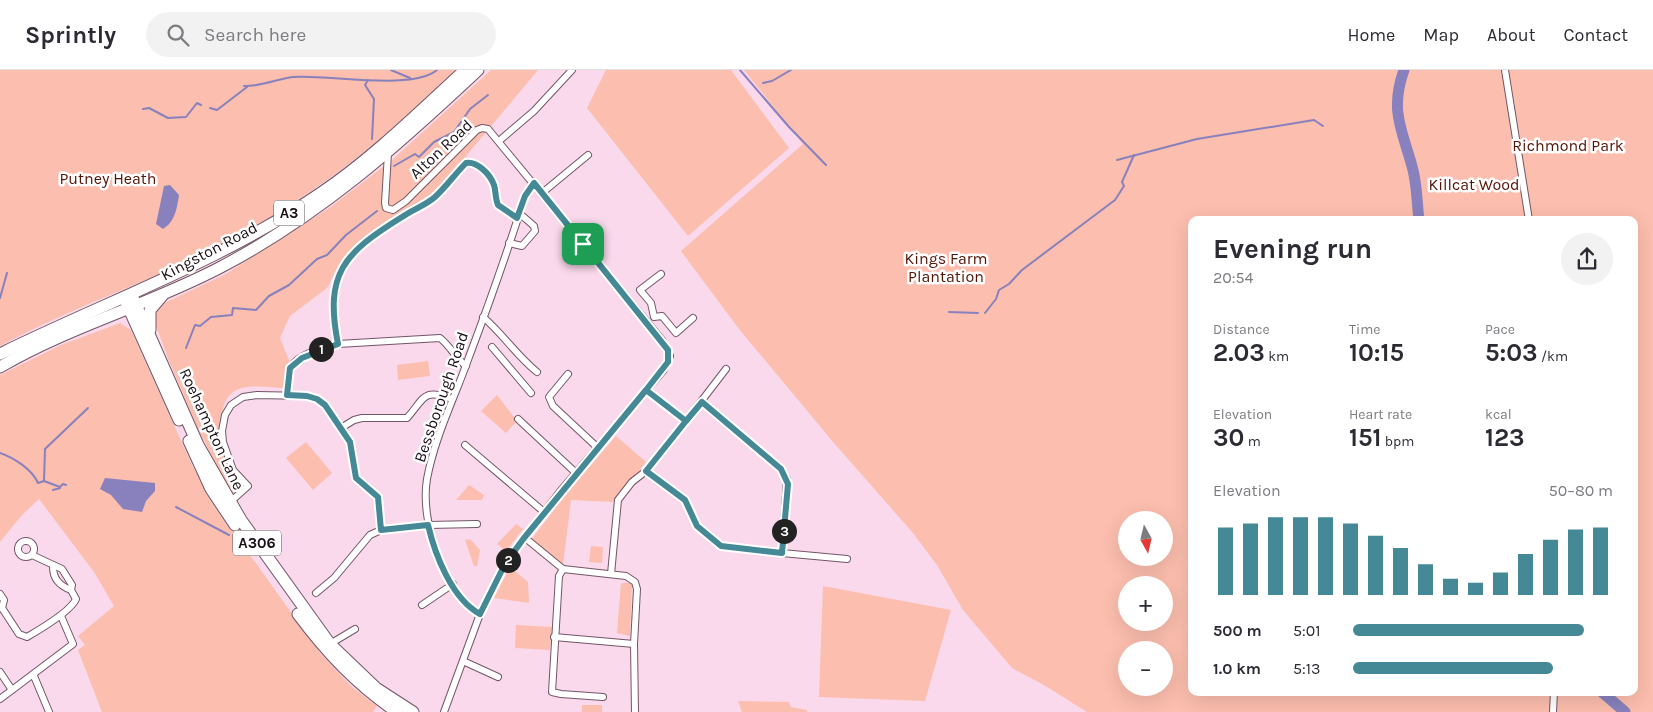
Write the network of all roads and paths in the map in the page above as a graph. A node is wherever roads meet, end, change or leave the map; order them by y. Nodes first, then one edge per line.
1 (464, 70) edge
2 (478, 70) edge
3 (572, 70) edge
4 (1505, 70) edge
5 (499, 141) junction
6 (388, 153) junction
7 (588, 155) dead end
8 (534, 183) junction
9 (542, 193) junction
10 (518, 216) junction
11 (1528, 216) edge
12 (509, 243) junction
13 (661, 274) dead end
14 (165, 293) junction
15 (130, 301) junction
16 (483, 317) junction
17 (654, 317) junction
18 (104, 318) junction
19 (693, 318) dead end
20 (647, 322) junction
21 (140, 331) junction
22 (151, 338) junction
23 (338, 344) junction
24 (492, 347) dead end
25 (0, 354) edge
26 (520, 359) junction
27 (466, 366) junction
28 (0, 367) edge
29 (726, 369) dead end
30 (511, 370) junction
31 (537, 372) dead end
32 (568, 374) dead end
33 (646, 390) junction
34 (531, 393) dead end
35 (287, 395) junction
36 (452, 399) junction
37 (702, 402) junction
38 (518, 420) dead end
39 (686, 421) junction
40 (341, 428) junction
41 (465, 445) dead end
42 (598, 448) junction
43 (646, 471) junction
44 (576, 473) junction
45 (226, 504) junction
46 (544, 512) junction
47 (477, 524) dead end
48 (428, 525) junction
49 (381, 530) junction
50 (524, 538) junction
51 (782, 553) junction
52 (32, 555) dead end
53 (847, 559) dead end
54 (53, 567) junction
55 (563, 569) junction
56 (611, 574) junction
57 (452, 584) junction
58 (70, 590) junction
59 (316, 593) dead end
60 (0, 594) edge
61 (422, 605) dead end
62 (1, 608) edge
63 (480, 614) junction
64 (61, 616) junction
65 (355, 629) dead end
66 (554, 637) junction
67 (634, 644) junction
68 (328, 646) junction
69 (463, 661) junction
70 (0, 672) edge
71 (34, 676) junction
72 (498, 677) dead end
73 (12, 690) junction
74 (1554, 696) edge
75 (604, 697) dead end
76 (0, 699) edge
77 (49, 712) edge
78 (398, 712) edge
79 (412, 712) edge
80 (444, 712) edge
81 (635, 712) edge
82 (1553, 712) edge

1 - 15 highway, Kingston Road / A3
2 - 6 highway, Kingston Road / A3
3 - 5 street
4 - 11 street
5 - 6 street, Alton Road
5 - 8 street, Alton Road
6 - 14 highway, Kingston Road / A3
7 - 9 street
8 - 9 street, Alton Road
8 - 10 street, Bessborough Road
9 - 20 street, Alton Road
10 - 12 street, Bessborough Road
10 - 12 street
10 - 23 street
12 - 16 street, Bessborough Road
13 - 17 street
14 - 15 highway, Kingston Road / A3
14 - 22 highway, A306
15 - 18 highway, Kingston Road / A3
15 - 21 highway, Roehampton Lane / A306
15 - 22 highway, Roehampton Lane / A306
15 - 25 highway, Kingston Road / A3
16 - 26 street
16 - 27 street, Bessborough Road
17 - 19 street
17 - 20 street
18 - 21 highway
18 - 28 highway, Kingston Road / A3
20 - 33 street, Alton Road
21 - 45 highway, Roehampton Lane / A306
22 - 45 highway, Roehampton Lane / A306
23 - 27 street
23 - 35 street
24 - 30 street
26 - 30 street
26 - 31 street
27 - 36 street, Bessborough Road
29 - 37 street
30 - 34 street
32 - 42 street
33 - 39 street
33 - 42 street, Alton Road
35 - 40 street
35 - 45 street
36 - 40 street
36 - 48 street, Bessborough Road
37 - 39 street
37 - 51 street
38 - 44 street
39 - 43 street
40 - 49 street
41 - 46 street
42 - 44 street, Alton Road
43 - 51 street
43 - 56 street
44 - 46 street, Alton Road
45 - 68 highway, Roehampton Lane / A306
46 - 50 street, Alton Road
47 - 48 street
48 - 49 street
48 - 57 street, Bessborough Road
49 - 59 street
50 - 55 street
50 - 63 street, Alton Road
51 - 53 street
52 - 54 street
54 - 58 street
54 - 58 street
55 - 56 street
55 - 66 street
56 - 67 street
57 - 61 street
57 - 63 street, Bessborough Road
58 - 64 street
60 - 62 street
62 - 64 street
63 - 69 street, Alton Road
64 - 71 street
65 - 68 street
66 - 67 street
66 - 75 street
67 - 81 street
68 - 78 highway, Roehampton Lane / A306
68 - 79 highway, Roehampton Lane / A306
69 - 72 street
69 - 80 street, Alton Road
70 - 73 street
71 - 73 street
71 - 77 street
73 - 76 street
74 - 82 street

